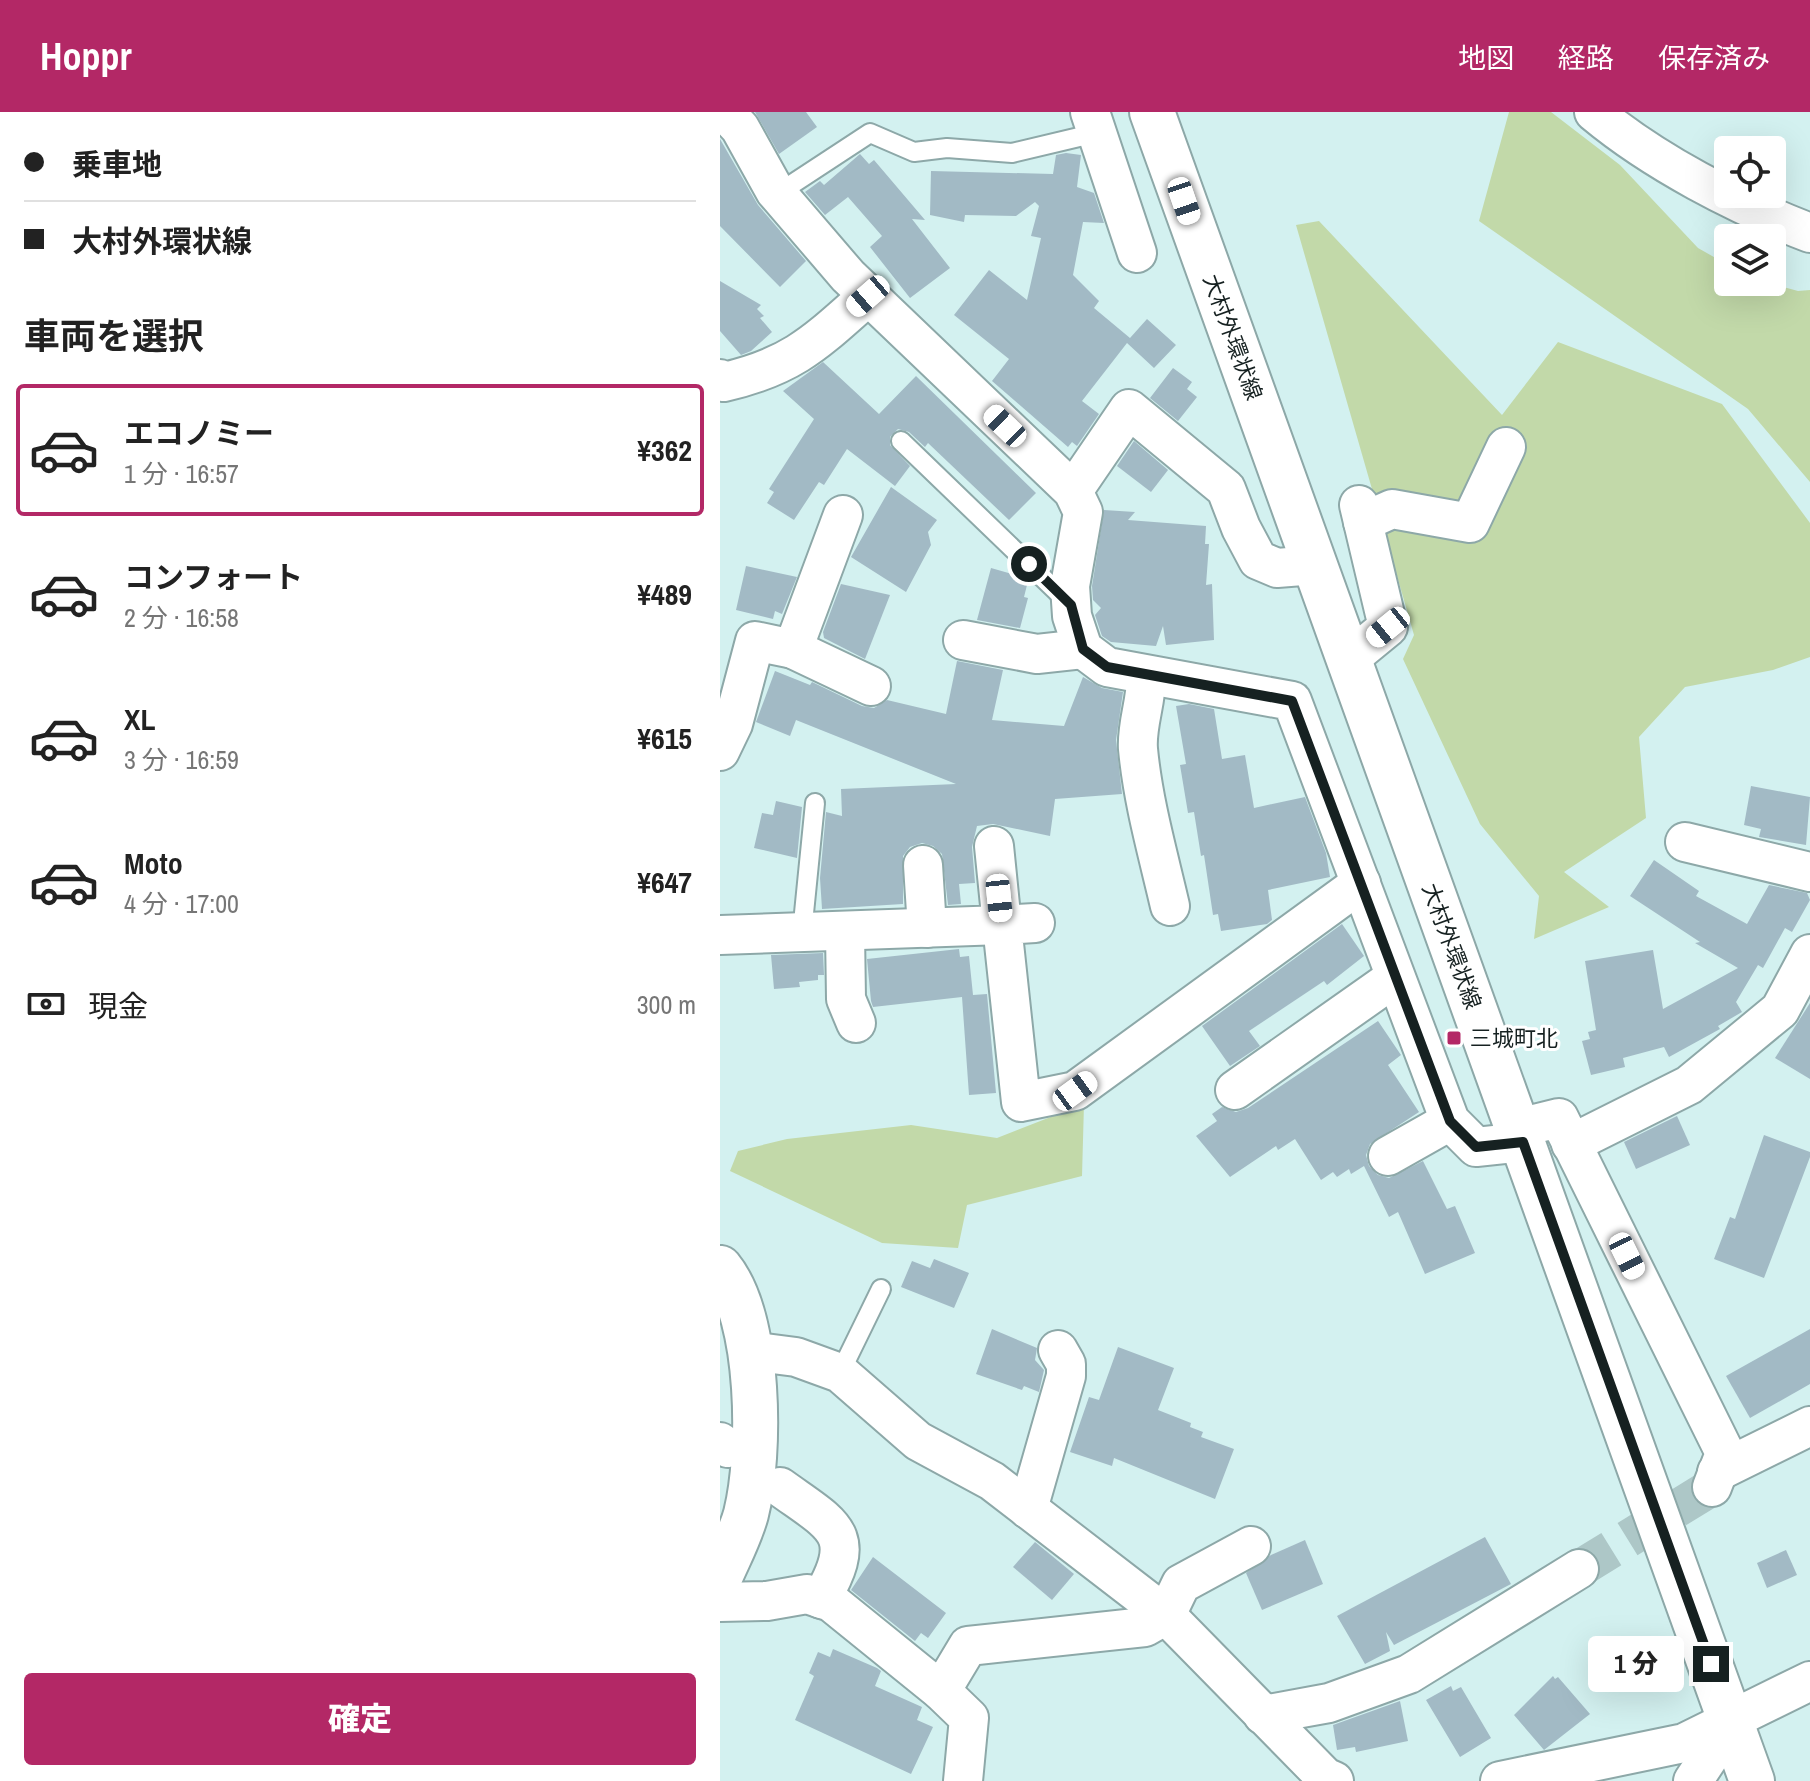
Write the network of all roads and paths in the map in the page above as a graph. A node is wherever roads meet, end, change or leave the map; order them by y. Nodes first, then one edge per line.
1 (725, 112) edge
2 (1152, 112) edge
3 (1594, 112) edge
4 (1093, 122) edge
5 (777, 194) junction
6 (1810, 233) edge
7 (1137, 253) dead end
8 (868, 296) junction
9 (720, 379) edge
10 (901, 441) dead end
11 (1506, 447) dead end
12 (1073, 491) junction
13 (843, 515) dead end
14 (1315, 565) junction
15 (1071, 605) junction
16 (963, 640) dead end
17 (793, 649) junction
18 (1083, 649) junction
19 (1349, 659) junction
20 (1146, 676) junction
21 (871, 686) dead end
22 (720, 751) edge
23 (815, 803) dead end
24 (1685, 842) dead end
25 (994, 846) dead end
26 (923, 865) dead end
27 (1810, 872) edge
28 (1361, 883) junction
29 (1170, 906) dead end
30 (1018, 924) junction
31 (927, 928) junction
32 (845, 932) junction
33 (802, 933) junction
34 (720, 935) edge
35 (1810, 954) edge
36 (1394, 978) junction
37 (856, 1023) dead end
38 (1235, 1090) dead end
39 (1450, 1121) junction
40 (1521, 1135) junction
41 (1571, 1144) junction
42 (1388, 1156) dead end
43 (720, 1268) edge
44 (881, 1289) dead end
45 (1058, 1350) dead end
46 (749, 1351) junction
47 (840, 1373) junction
48 (1810, 1426) edge
49 (780, 1487) dead end
50 (1028, 1509) junction
51 (1251, 1546) dead end
52 (1579, 1569) tunnel mouth
53 (720, 1577) edge
54 (821, 1599) junction
55 (720, 1602) edge
56 (1166, 1615) junction
57 (1810, 1681) edge
58 (941, 1691) junction
59 (1263, 1715) junction
60 (1732, 1722) junction
61 (963, 1781) edge
62 (1334, 1781) edge
63 (1500, 1781) edge
64 (1693, 1781) edge
65 (1752, 1781) edge

1 - 5 street
2 - 14 main road, 大村外環状線
3 - 6 street
4 - 5 lane
4 - 7 street
5 - 8 street
8 - 9 street
8 - 12 street
10 - 15 lane
11 - 19 street
12 - 14 street
12 - 15 street
13 - 17 street
14 - 19 main road, 大村外環状線
15 - 18 street
16 - 18 street
17 - 21 street
17 - 22 street
18 - 20 street
19 - 40 main road, 大村外環状線
20 - 28 street
20 - 29 street
23 - 33 lane
24 - 27 street
25 - 30 street
26 - 31 street
28 - 30 street
28 - 36 street
30 - 31 street
31 - 32 street
32 - 33 street
32 - 37 street
33 - 34 street
35 - 41 street
36 - 38 street
36 - 39 street
39 - 40 street
39 - 42 street
40 - 41 street
40 - 60 main road, 大村外環状線
41 - 48 street
43 - 46 main road
44 - 47 lane
45 - 50 street
46 - 47 street
46 - 53 main road
47 - 50 street
49 - 54 street
50 - 56 street
51 - 56 street
52 - 59 street
54 - 55 street
54 - 58 street
56 - 58 street
56 - 59 street
57 - 60 street
58 - 61 street
59 - 62 street
60 - 63 street
60 - 64 street
60 - 65 main road, 大村外環状線

